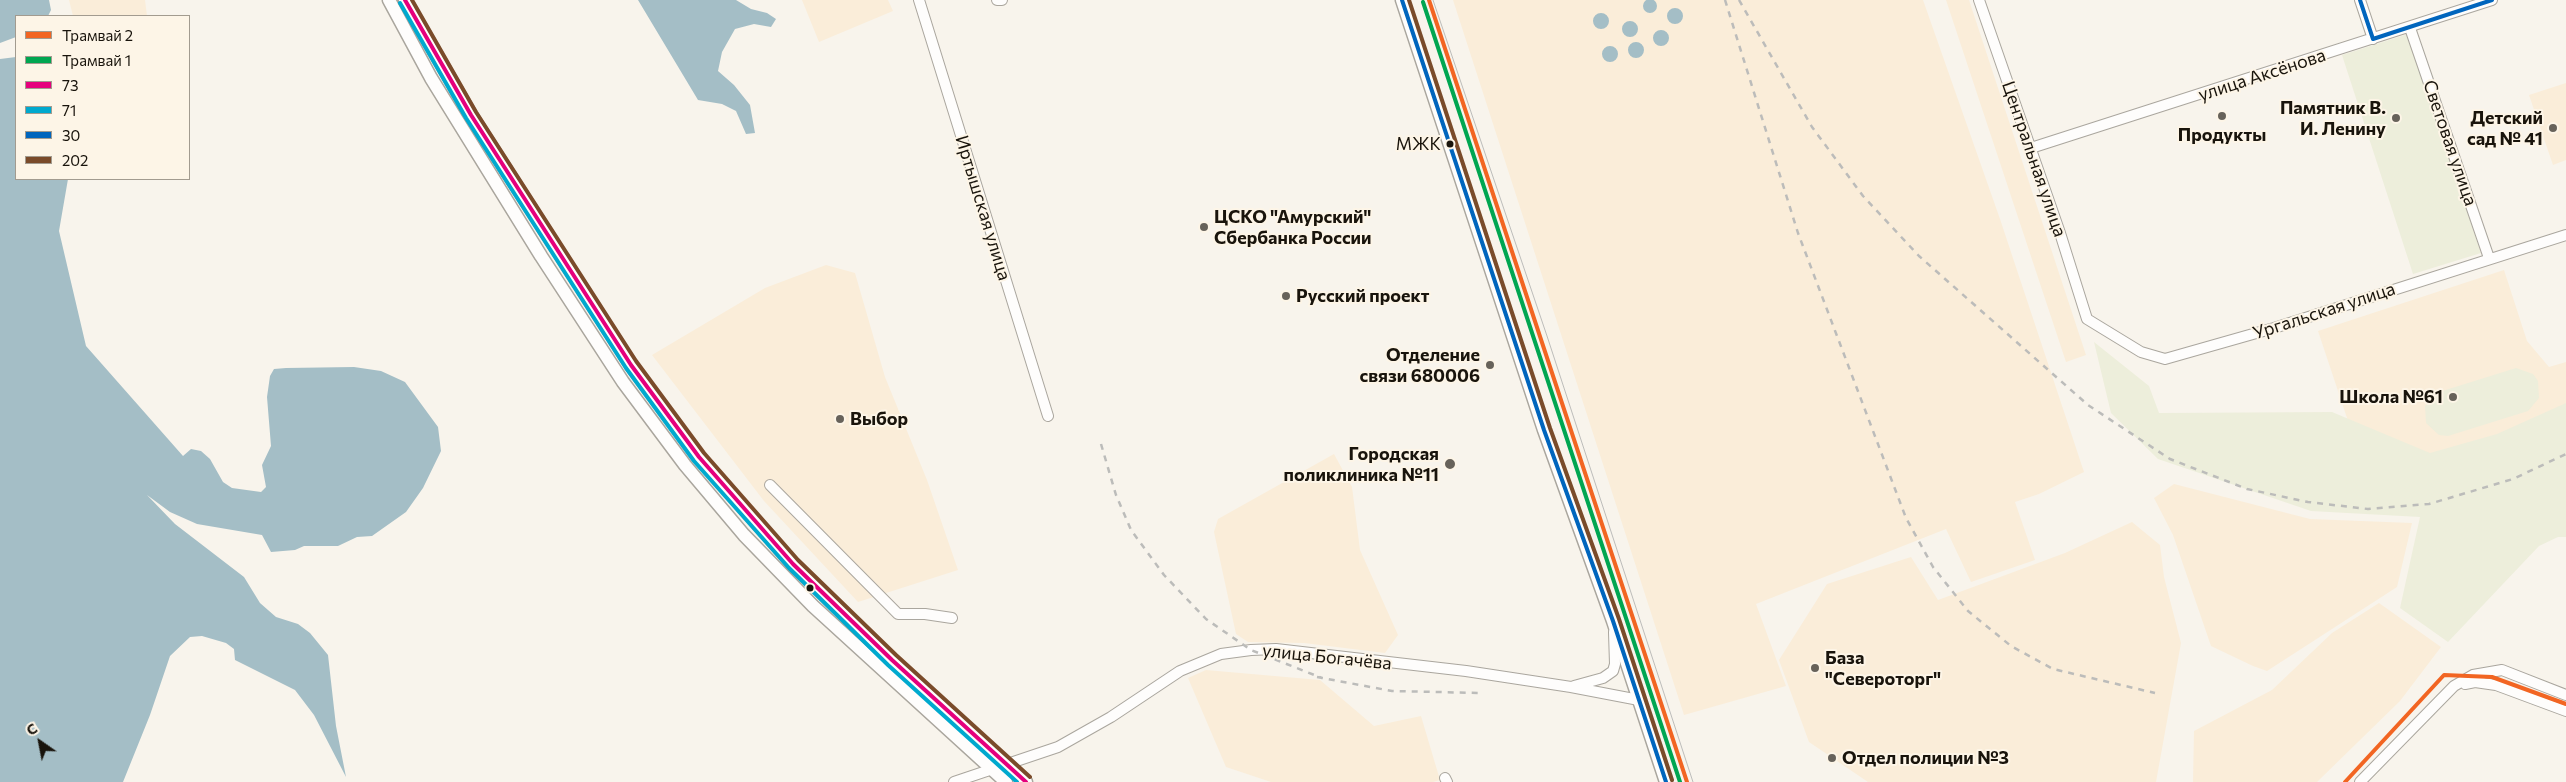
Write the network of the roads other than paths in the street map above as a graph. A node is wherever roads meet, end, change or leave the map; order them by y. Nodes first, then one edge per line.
1 (390, 0) edge
2 (405, 0) edge
3 (919, 0) edge
4 (1402, 0) edge
5 (1979, 0) edge
6 (2360, 0) edge
7 (2492, 0) edge
8 (2410, 28) junction
9 (2373, 39) junction
10 (2031, 148) junction
11 (2566, 235) edge
12 (2489, 258) junction
13 (2087, 319) joint
14 (1048, 416) dead end
15 (770, 485) dead end
16 (952, 618) dead end
17 (1613, 621) junction
18 (2454, 686) junction
19 (1571, 687) junction
20 (2566, 695) edge
21 (1639, 700) junction
22 (2566, 711) edge
23 (1007, 765) junction
24 (992, 770) junction
25 (954, 782) edge
26 (1006, 782) edge
27 (1026, 782) edge
28 (1666, 782) edge
29 (2360, 782) edge

1 - 24 main road
2 - 23 main road
3 - 14 street, Иртышская улица
4 - 17 main road
5 - 10 street, Центральная улица
6 - 9 street
7 - 8 street, улица Аксёнова
8 - 9 street, улица Аксёнова
8 - 12 street, Световая улица
9 - 10 street, улица Аксёнова
10 - 13 street, Центральная улица
11 - 12 street, Ургальская улица
12 - 13 street, Ургальская улица
15 - 16 street
17 - 19 street
17 - 21 main road
18 - 20 street
18 - 22 street
18 - 29 street
19 - 21 street, улица Богачёва
19 - 23 street, улица Богачёва
21 - 28 main road
23 - 24 street, улица Богачёва
23 - 27 main road
24 - 25 street, улица Богачёва
24 - 26 main road

